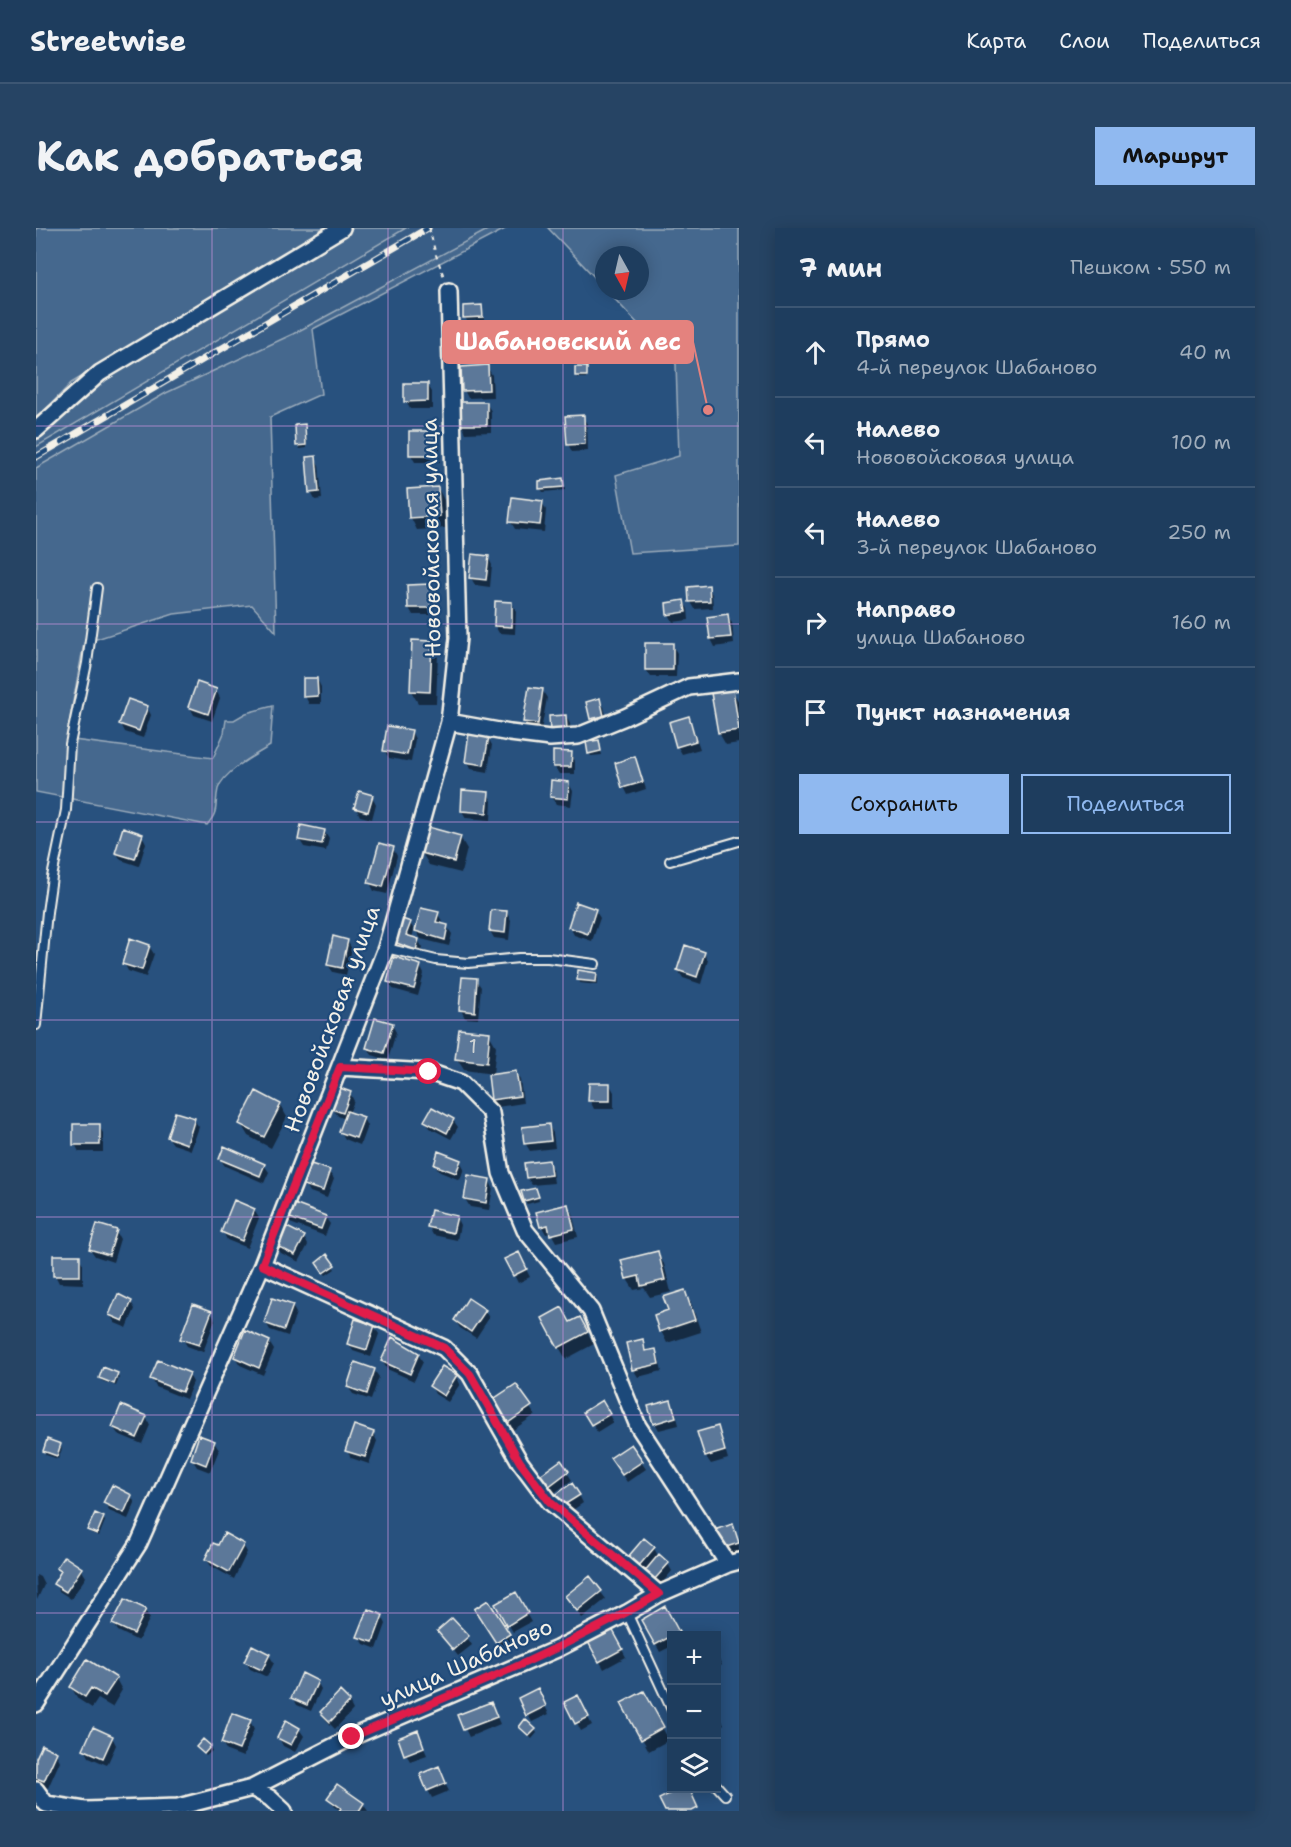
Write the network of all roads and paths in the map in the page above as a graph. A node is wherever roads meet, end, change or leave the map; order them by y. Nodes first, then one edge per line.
1 (342, 228) edge
2 (429, 228) edge
3 (449, 291) joint
4 (36, 430) edge
5 (97, 588) dead end
6 (739, 681) edge
7 (449, 722) junction
8 (739, 841) edge
9 (670, 861) dead end
10 (386, 948) junction
11 (595, 964) dead end
12 (36, 1025) edge
13 (340, 1067) junction
14 (262, 1265) junction
15 (733, 1562) edge
16 (659, 1594) junction
17 (627, 1613) junction
18 (667, 1699) edge
19 (36, 1704) edge
20 (252, 1788) junction
21 (36, 1790) edge
22 (721, 1790) edge
23 (725, 1794) dead end
24 (46, 1808) edge
25 (284, 1811) edge

1 - 4 street
2 - 3 path
3 - 7 street, Нововойсковая улица
5 - 12 lane
6 - 7 street
7 - 10 street, Нововойсковая улица
8 - 9 lane
10 - 11 lane
10 - 13 street, Нововойсковая улица
13 - 14 street, Нововойсковая улица
13 - 15 street
14 - 16 street
14 - 19 street, Нововойсковая улица
15 - 16 street, улица Шабаново
16 - 17 street, улица Шабаново
17 - 18 lane
17 - 20 street, улица Шабаново
20 - 24 street, улица Шабаново
20 - 25 street
21 - 24 street, улица Шабаново
22 - 23 lane

